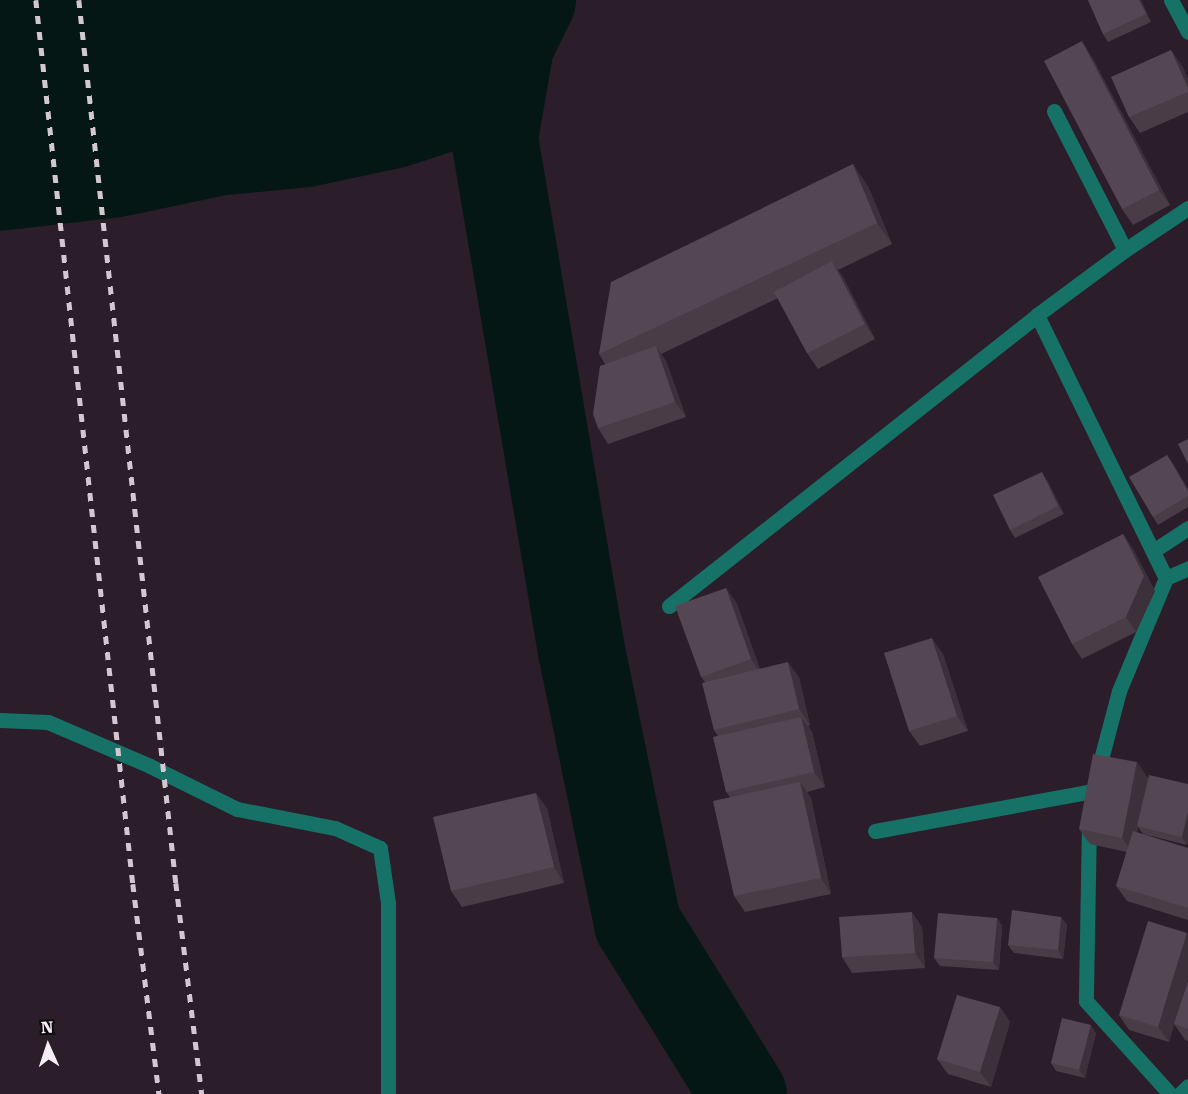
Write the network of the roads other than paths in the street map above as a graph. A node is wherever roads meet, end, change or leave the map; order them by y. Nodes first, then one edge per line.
1 (1171, 0) edge
2 (1188, 32) edge
3 (1054, 111) dead end
4 (1188, 207) edge
5 (1125, 250) junction
6 (1037, 315) junction
7 (1188, 528) edge
8 (1153, 551) junction
9 (1188, 568) edge
10 (1166, 578) junction
11 (669, 606) dead end
12 (0, 720) edge
13 (1092, 791) junction
14 (875, 831) dead end
15 (1188, 1086) edge
16 (388, 1094) edge
17 (1170, 1094) edge
18 (1180, 1094) edge

1 - 2 street
3 - 5 street
4 - 5 street
5 - 6 street
6 - 8 street
6 - 11 street
7 - 8 street
8 - 10 street
9 - 10 street
10 - 13 street
12 - 16 street
13 - 14 street
13 - 17 street
15 - 18 street

